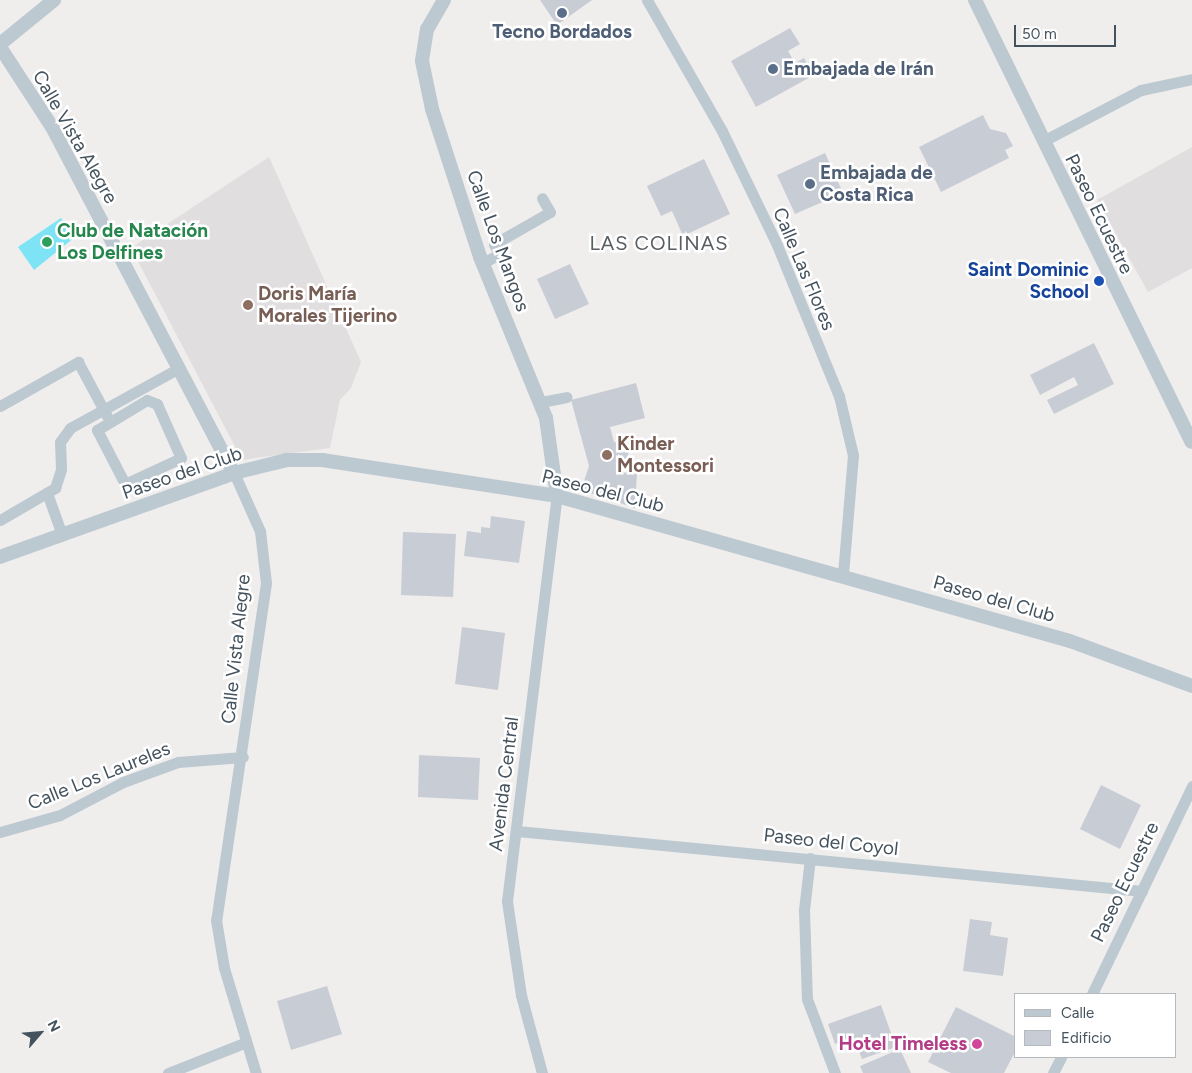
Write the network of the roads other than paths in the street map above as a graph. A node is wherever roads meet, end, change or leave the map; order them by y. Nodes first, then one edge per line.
1 (54, 0) edge
2 (444, 0) edge
3 (647, 0) edge
4 (975, 0) edge
5 (0, 46) edge
6 (1192, 79) edge
7 (1043, 141) junction
8 (542, 198) dead end
9 (483, 263) junction
10 (179, 368) junction
11 (566, 397) dead end
12 (541, 402) junction
13 (0, 406) edge
14 (107, 414) junction
15 (1192, 442) edge
16 (234, 473) junction
17 (47, 493) junction
18 (557, 496) junction
19 (0, 520) edge
20 (62, 535) junction
21 (0, 557) edge
22 (843, 574) junction
23 (1192, 686) edge
24 (243, 757) junction
25 (1192, 786) edge
26 (517, 831) junction
27 (0, 832) edge
28 (810, 858) junction
29 (1142, 891) junction
30 (1092, 993) edge
31 (244, 1043) junction
32 (1060, 1058) edge
33 (168, 1073) edge
34 (256, 1073) edge
35 (542, 1073) edge
36 (836, 1073) edge
37 (1053, 1073) edge

1 - 5 street
2 - 9 street, Calle Los Mangos
3 - 22 street, Calle Las Flores
4 - 7 street, Paseo Ecuestre
5 - 10 street, Calle Vista Alegre
6 - 7 street
7 - 15 street, Paseo Ecuestre
8 - 9 street
9 - 12 street, Calle Los Mangos
10 - 14 street
10 - 16 street, Calle Vista Alegre
11 - 12 street
12 - 18 street, Calle Los Mangos
13 - 14 street
14 - 14 street
14 - 17 street
16 - 18 street, Paseo del Club
16 - 20 street, Paseo del Club
16 - 24 street, Calle Vista Alegre
17 - 19 street
17 - 20 street
18 - 22 street, Paseo del Club
18 - 26 street, Avenida Central
20 - 21 street, Paseo del Club
22 - 23 street, Paseo del Club
24 - 27 street, Calle Los Laureles
24 - 31 street, Calle Vista Alegre
25 - 29 street, Paseo Ecuestre
26 - 28 street, Paseo del Coyol
26 - 35 street, Avenida Central
28 - 29 street, Paseo del Coyol
28 - 36 street
29 - 30 street, Paseo Ecuestre
31 - 33 street
31 - 34 street, Calle Vista Alegre
32 - 37 street

